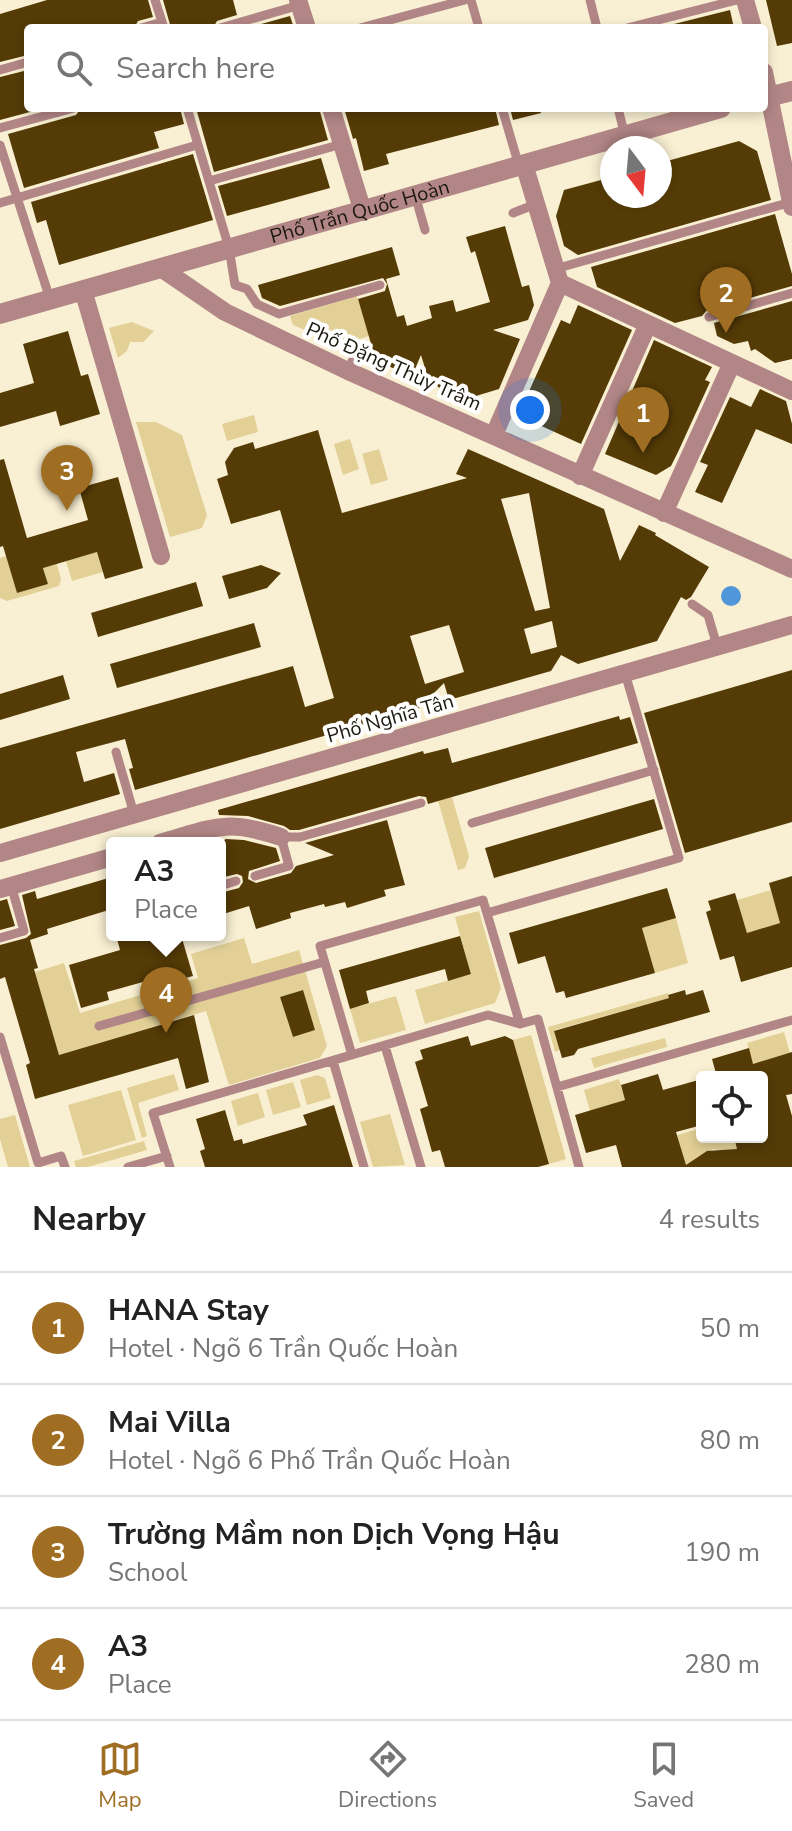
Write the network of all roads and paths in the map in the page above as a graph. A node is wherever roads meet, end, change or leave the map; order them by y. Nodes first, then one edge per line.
1 (155, 0) edge
2 (465, 0) edge
3 (471, 0) edge
4 (590, 0) edge
5 (737, 0) edge
6 (745, 0) edge
7 (299, 2) edge
8 (163, 24) edge
9 (232, 24) edge
10 (306, 24) edge
11 (375, 24) edge
12 (478, 24) edge
13 (596, 24) edge
14 (643, 24) edge
15 (752, 24) edge
16 (24, 63) edge
17 (0, 70) edge
18 (792, 91) edge
19 (768, 97) edge
20 (768, 107) edge
21 (59, 112) edge
22 (188, 112) edge
23 (332, 112) edge
24 (503, 112) edge
25 (619, 112) edge
26 (707, 112) edge
27 (0, 128) edge
28 (625, 136) joint
29 (600, 143) edge
30 (342, 144) junction
31 (0, 145) edge
32 (197, 145) junction
33 (522, 165) junction
34 (209, 181) junction
35 (415, 195) junction
36 (16, 198) junction
37 (0, 203) edge
38 (536, 204) junction
39 (791, 205) edge
40 (363, 212) junction
41 (513, 213) dead end
42 (425, 230) dead end
43 (229, 248) junction
44 (161, 268) junction
45 (557, 276) junction
46 (380, 285) dead end
47 (83, 290) junction
48 (792, 293) edge
49 (50, 299) junction
50 (0, 314) edge
51 (709, 317) dead end
52 (648, 324) junction
53 (356, 352) dead end
54 (732, 363) junction
55 (348, 371) junction
56 (792, 391) edge
57 (494, 435) junction
58 (580, 476) junction
59 (664, 513) junction
60 (161, 556) dead end
61 (792, 569) edge
62 (692, 604) dead end
63 (792, 625) edge
64 (717, 646) junction
65 (625, 672) junction
66 (116, 752) dead end
67 (654, 770) junction
68 (421, 803) dead end
69 (134, 814) junction
70 (472, 823) dead end
71 (188, 837) edge
72 (281, 837) junction
73 (0, 853) edge
74 (106, 859) edge
75 (255, 876) dead end
76 (236, 881) dead end
77 (226, 884) edge
78 (5, 887) edge
79 (487, 913) junction
80 (0, 938) edge
81 (324, 962) junction
82 (792, 1020) edge
83 (520, 1024) junction
84 (99, 1026) dead end
85 (0, 1037) edge
86 (385, 1046) junction
87 (352, 1055) junction
88 (333, 1061) junction
89 (557, 1087) junction
90 (167, 1156) junction
91 (65, 1167) edge
92 (128, 1167) edge
93 (170, 1167) edge
94 (364, 1167) edge
95 (421, 1167) edge
96 (579, 1167) edge

1 - 8 lane
2 - 11 lane
3 - 12 lane
4 - 13 lane
5 - 14 lane
6 - 15 street
7 - 9 lane
7 - 10 street
16 - 17 lane
18 - 19 street
20 - 39 street
21 - 27 lane
22 - 32 lane
23 - 30 street
24 - 33 lane
25 - 28 lane
26 - 28 street, Phố Trần Quốc Hoàn
29 - 33 street, Phố Trần Quốc Hoàn
30 - 34 lane
30 - 40 street
31 - 36 lane
32 - 34 lane
32 - 36 lane
33 - 35 street, Phố Trần Quốc Hoàn
33 - 38 street
34 - 43 lane
35 - 40 street, Phố Trần Quốc Hoàn
35 - 42 lane
36 - 37 lane
36 - 49 lane
38 - 41 lane
38 - 45 street
39 - 45 lane
40 - 43 street, Phố Trần Quốc Hoàn
43 - 44 street, Phố Trần Quốc Hoàn
43 - 46 lane
44 - 47 street, Phố Trần Quốc Hoàn
44 - 55 street, Phố Đặng Thùy Trâm
45 - 52 street
45 - 57 street
47 - 49 street, Phố Trần Quốc Hoàn
47 - 60 street
48 - 51 lane
49 - 50 street, Phố Trần Quốc Hoàn
52 - 54 street
52 - 58 street
53 - 55 lane
54 - 56 street
54 - 59 street
55 - 57 street, Phố Đặng Thùy Trâm
57 - 58 street, Phố Đặng Thùy Trâm
58 - 59 street, Phố Đặng Thùy Trâm
59 - 61 street, Phố Đặng Thùy Trâm
62 - 64 lane
63 - 64 street, Phố Nghĩa Tân
64 - 65 street, Phố Nghĩa Tân
65 - 67 lane
65 - 69 street, Phố Nghĩa Tân
66 - 69 lane
67 - 70 lane
67 - 79 lane
68 - 72 lane
69 - 73 street, Phố Nghĩa Tân
71 - 72 street
72 - 75 lane
74 - 78 street
76 - 77 lane
78 - 80 lane
79 - 81 lane
79 - 83 lane
81 - 84 lane
81 - 87 lane
82 - 89 lane
83 - 86 lane
83 - 89 lane
85 - 91 lane
86 - 87 lane
86 - 95 lane
87 - 88 lane
88 - 90 lane
88 - 94 lane
89 - 96 lane
90 - 92 lane
90 - 93 lane

